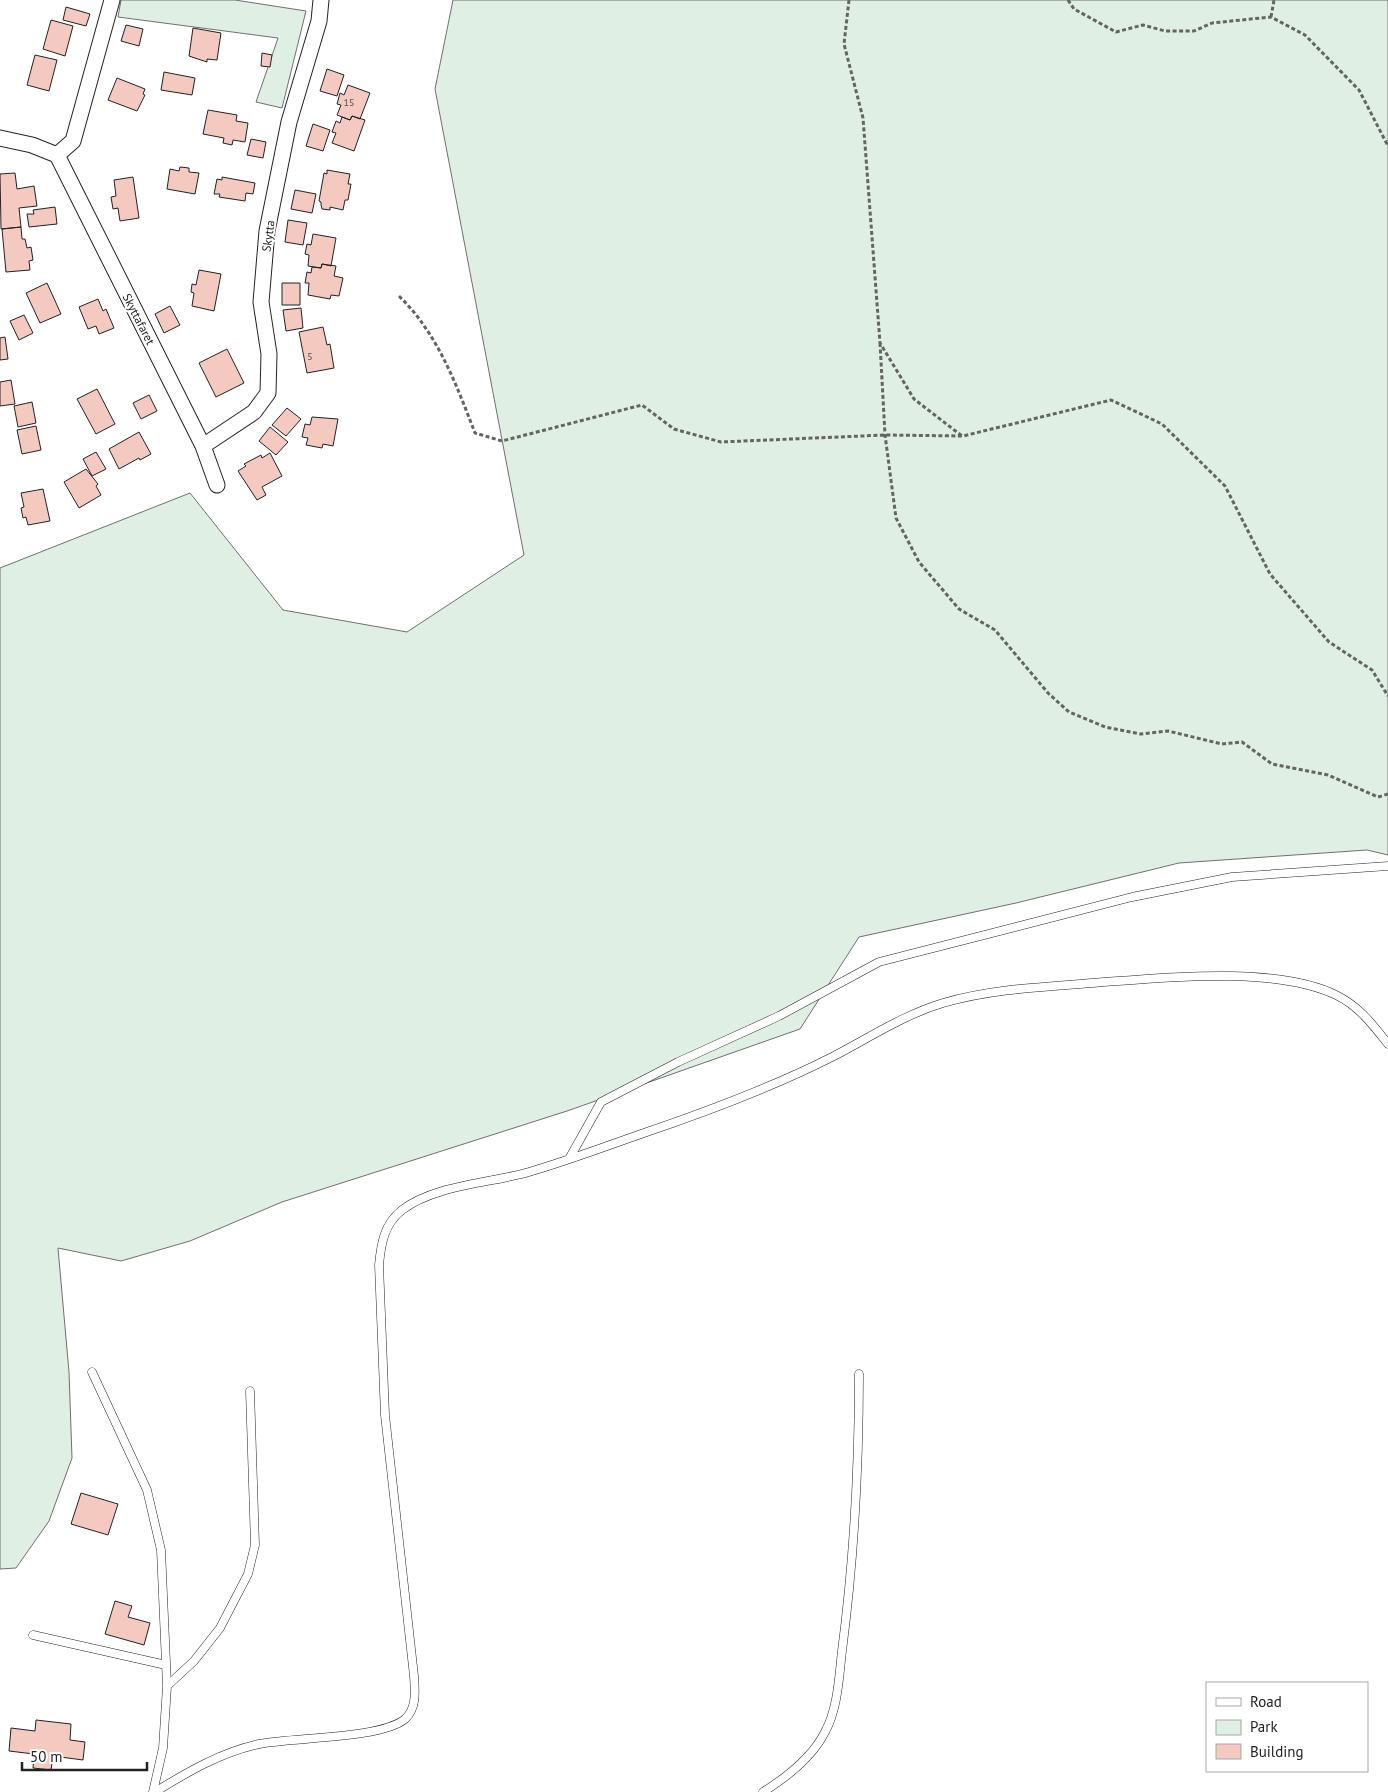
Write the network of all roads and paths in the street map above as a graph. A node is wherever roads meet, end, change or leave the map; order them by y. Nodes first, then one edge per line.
1 (112, 0) edge
2 (321, 0) edge
3 (849, 0) edge
4 (1068, 0) edge
5 (1274, 0) edge
6 (1271, 17) junction
7 (0, 138) edge
8 (1388, 146) edge
9 (57, 155) junction
10 (399, 296) dead end
11 (880, 343) junction
12 (885, 435) junction
13 (963, 436) junction
14 (203, 446) junction
15 (217, 485) dead end
16 (1388, 696) edge
17 (1388, 794) edge
18 (1388, 866) edge
19 (1388, 1044) edge
20 (569, 1159) junction
21 (92, 1372) dead end
22 (859, 1374) dead end
23 (250, 1391) dead end
24 (33, 1635) dead end
25 (166, 1665) junction
26 (167, 1686) junction
27 (154, 1792) edge
28 (763, 1792) edge

1 - 9 street
2 - 14 street, Skytta
3 - 11 path
4 - 6 path
5 - 6 path
6 - 8 path
7 - 9 street
9 - 14 street, Skyttafaret
10 - 12 path
11 - 12 path
11 - 13 path
12 - 13 path
12 - 17 path
13 - 16 path
14 - 15 street, Skyttafaret
18 - 20 lane
19 - 20 lane
20 - 27 lane
21 - 25 lane
22 - 28 lane
23 - 26 lane
24 - 25 lane
25 - 26 lane
26 - 27 lane

